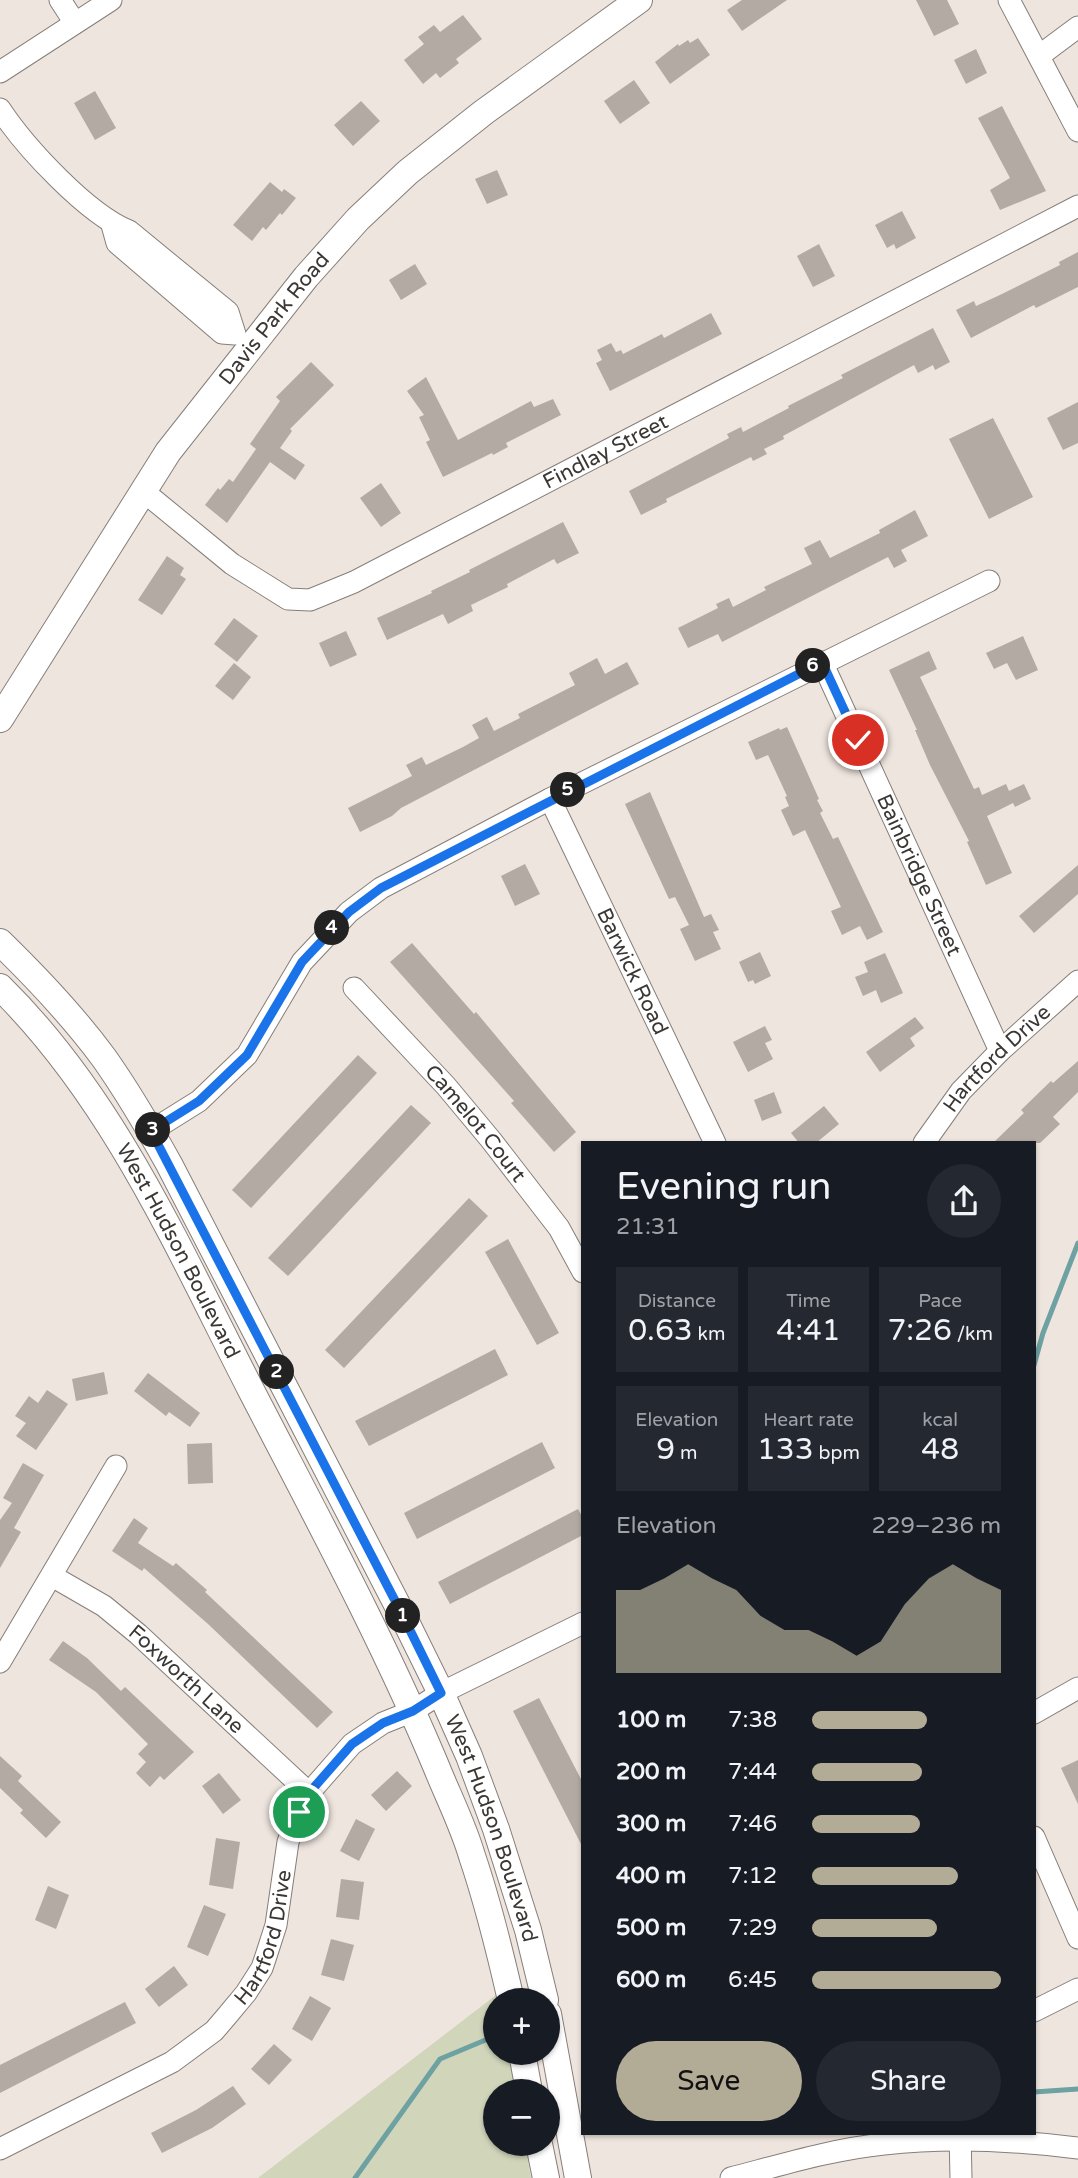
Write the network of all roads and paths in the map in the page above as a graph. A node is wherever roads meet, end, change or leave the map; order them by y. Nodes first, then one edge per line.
1 (60, 0) edge
2 (111, 0) edge
3 (639, 0) edge
4 (1009, 0) edge
5 (75, 23) junction
6 (1078, 27) edge
7 (1039, 56) junction
8 (0, 72) edge
9 (0, 109) edge
10 (1078, 131) edge
11 (1078, 206) edge
12 (244, 340) junction
13 (143, 491) junction
14 (989, 580) dead end
15 (822, 662) junction
16 (0, 719) edge
17 (550, 799) junction
18 (0, 942) edge
19 (1078, 981) edge
20 (0, 987) edge
21 (354, 988) dead end
22 (1000, 1051) junction
23 (151, 1131) junction
24 (714, 1141) edge
25 (924, 1141) edge
26 (581, 1268) edge
27 (116, 1466) dead end
28 (52, 1576) junction
29 (581, 1624) edge
30 (0, 1662) edge
31 (1078, 1688) edge
32 (441, 1693) junction
33 (413, 1711) junction
34 (1036, 1712) edge
35 (309, 1793) junction
36 (1036, 1842) edge
37 (1078, 1938) edge
38 (508, 1988) edge
39 (542, 1988) edge
40 (1078, 1989) edge
41 (1036, 2010) edge
42 (557, 2065) edge
43 (959, 2136) edge
44 (1078, 2148) edge
45 (0, 2149) edge
46 (541, 2156) edge
47 (546, 2178) edge
48 (578, 2178) edge
49 (732, 2178) edge
50 (961, 2178) edge

1 - 5 street
2 - 5 street
3 - 12 main road, Davis Park Road
4 - 7 street
5 - 8 street
6 - 7 street
7 - 10 street
9 - 12 street
11 - 13 street, Findlay Street
12 - 13 main road, Davis Park Road
13 - 16 main road, Davis Park Road
14 - 15 street
15 - 17 street
15 - 22 street, Bainbridge Street
17 - 23 street
17 - 24 street, Barwick Road
18 - 23 main road, West Hudson Boulevard
19 - 22 street, Hartford Drive
20 - 33 main road, West Hudson Boulevard
21 - 26 street, Camelot Court
22 - 25 street, Hartford Drive
23 - 32 main road, West Hudson Boulevard
27 - 28 street
28 - 30 street
28 - 35 street, Foxworth Lane
29 - 32 street, Hartford Drive
31 - 34 street
32 - 33 street, Hartford Drive
32 - 39 main road, West Hudson Boulevard
33 - 35 street, Hartford Drive
33 - 38 main road, West Hudson Boulevard
35 - 45 street, Hartford Drive
36 - 37 street
40 - 41 street
42 - 48 main road
43 - 44 street
43 - 49 street
43 - 50 street
46 - 47 main road

